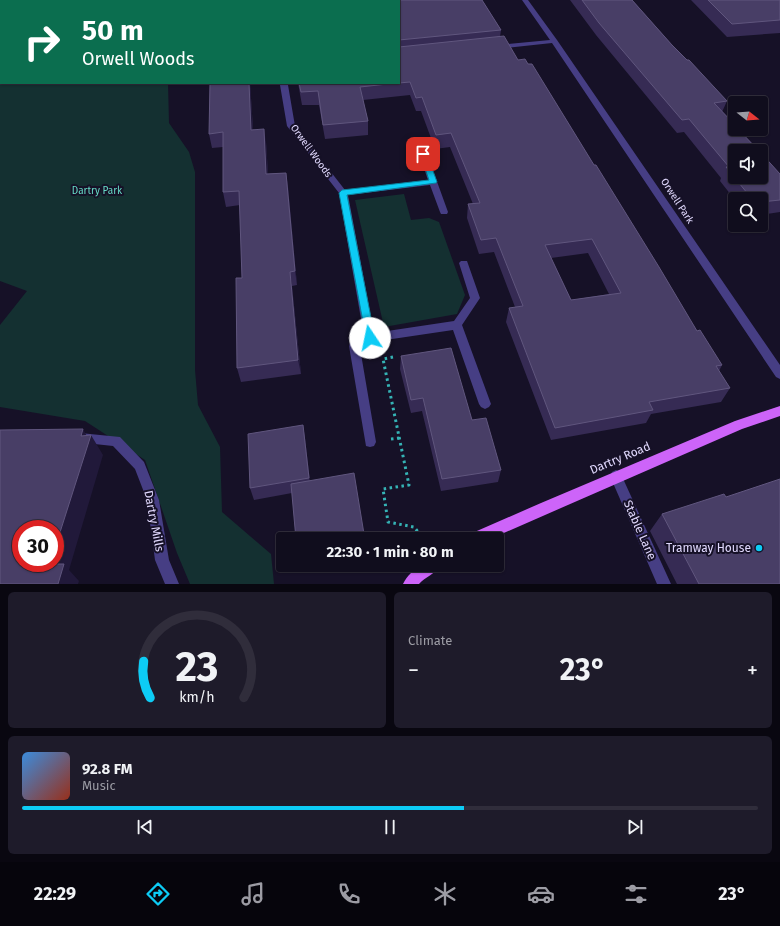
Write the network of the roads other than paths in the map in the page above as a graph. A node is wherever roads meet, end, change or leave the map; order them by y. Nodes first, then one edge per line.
1 (525, 0) edge
2 (555, 41) junction
3 (492, 48) edge
4 (284, 84) edge
5 (423, 154) dead end
6 (434, 182) junction
7 (342, 193) junction
8 (444, 212) dead end
9 (464, 263) dead end
10 (457, 325) junction
11 (370, 338) junction
12 (780, 374) edge
13 (485, 404) dead end
14 (780, 411) edge
15 (70, 437) edge
16 (370, 442) dead end
17 (616, 476) junction
18 (491, 532) edge
19 (422, 572) edge
20 (172, 584) edge
21 (410, 584) edge
22 (664, 584) edge

1 - 2 street, Orwell Park
2 - 3 street
2 - 12 street, Orwell Park
4 - 7 street, Orwell Woods
5 - 6 street
6 - 7 street
6 - 8 street
7 - 11 street, Orwell Woods
9 - 10 street
10 - 11 street
10 - 13 street
11 - 16 street
14 - 17 main road, Dartry Road
15 - 20 street, Dartry Mills
17 - 18 main road, Dartry Road
17 - 22 street, Stable Lane
19 - 21 main road

